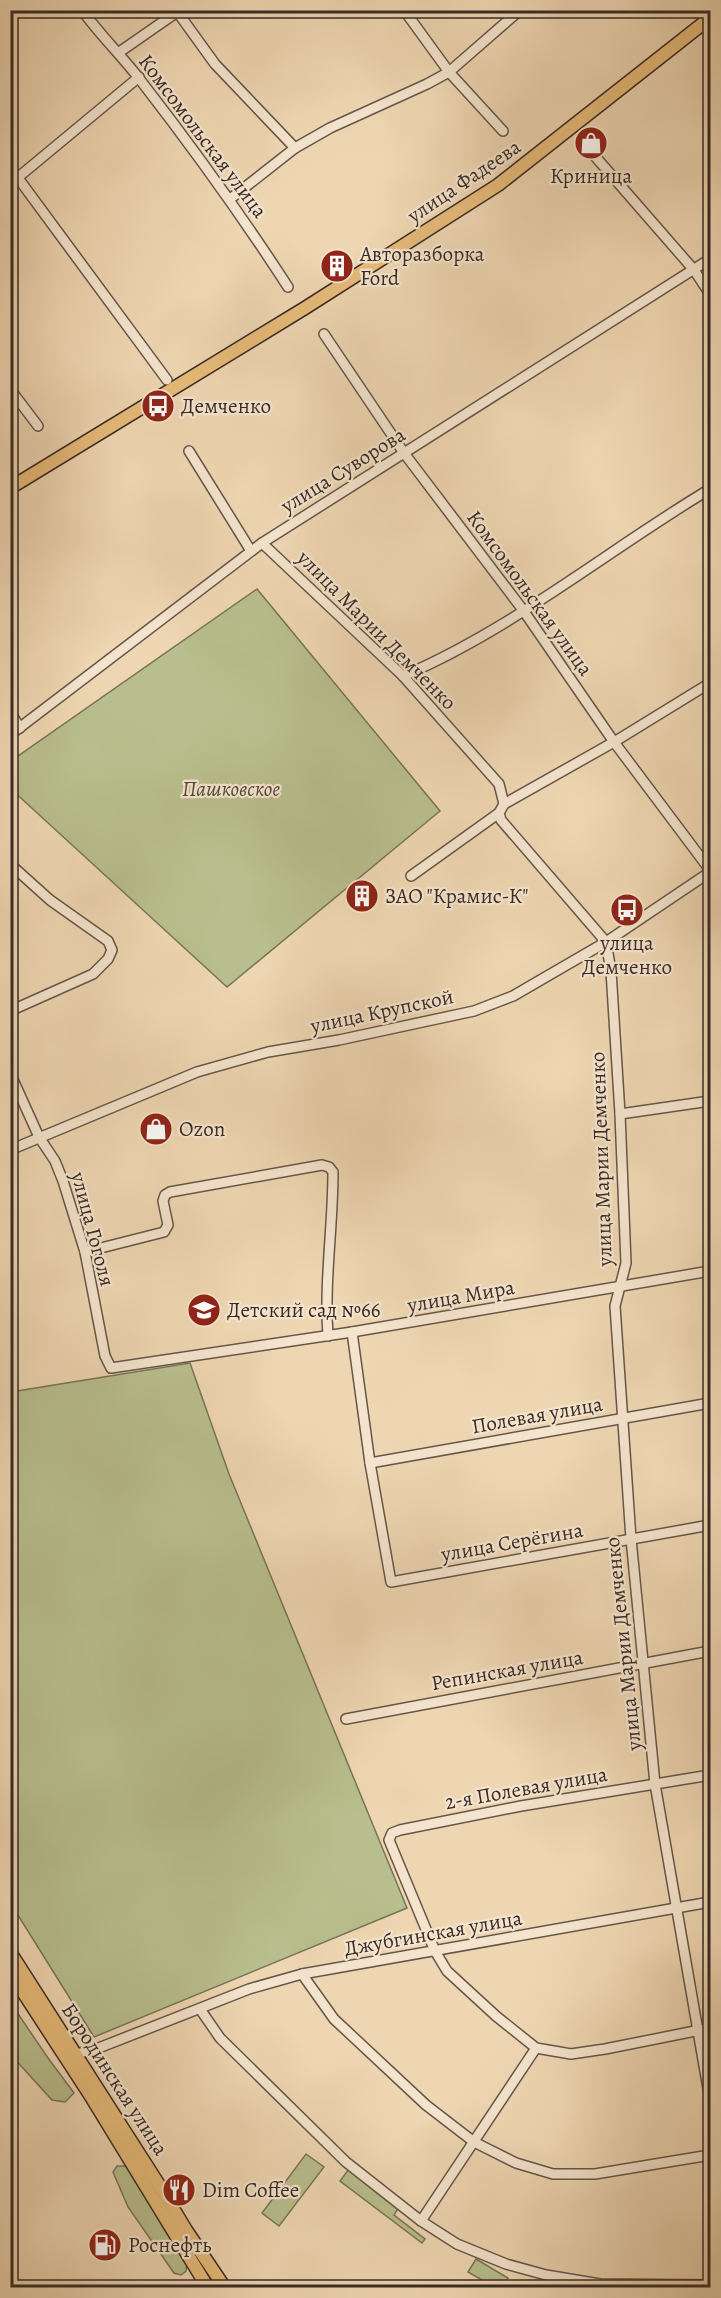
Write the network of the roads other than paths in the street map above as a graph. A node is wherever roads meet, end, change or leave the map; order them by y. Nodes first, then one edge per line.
1 (82, 10) edge
2 (404, 10) edge
3 (520, 10) edge
4 (176, 11) edge
5 (711, 18) edge
6 (118, 53) junction
7 (449, 72) junction
8 (139, 77) junction
9 (503, 131) dead end
10 (295, 148) junction
11 (593, 154) dead end
12 (14, 181) edge
13 (230, 199) junction
14 (711, 259) edge
15 (694, 270) junction
16 (288, 287) dead end
17 (711, 294) edge
18 (324, 334) dead end
19 (167, 380) dead end
20 (10, 389) edge
21 (38, 426) dead end
22 (189, 451) dead end
23 (404, 453) junction
24 (10, 488) edge
25 (711, 489) edge
26 (262, 543) junction
27 (251, 551) junction
28 (523, 610) junction
29 (403, 676) junction
30 (711, 683) edge
31 (10, 712) edge
32 (20, 728) junction
33 (10, 735) edge
34 (614, 742) junction
35 (502, 808) junction
36 (10, 864) edge
37 (711, 871) edge
38 (411, 876) dead end
39 (606, 942) junction
40 (10, 1011) edge
41 (10, 1073) edge
42 (711, 1101) edge
43 (620, 1114) junction
44 (39, 1137) junction
45 (10, 1150) edge
46 (85, 1252) junction
47 (711, 1271) edge
48 (620, 1287) junction
49 (352, 1332) junction
50 (328, 1336) junction
51 (111, 1368) joint
52 (711, 1403) edge
53 (623, 1418) junction
54 (370, 1463) junction
55 (711, 1525) edge
56 (631, 1539) junction
57 (711, 1651) edge
58 (643, 1663) junction
59 (346, 1719) dead end
60 (711, 1775) edge
61 (655, 1784) junction
62 (711, 1902) edge
63 (675, 1909) junction
64 (435, 1951) junction
65 (10, 1952) edge
66 (10, 1972) edge
67 (302, 1974) junction
68 (200, 2009) junction
69 (711, 2028) edge
70 (698, 2030) junction
71 (536, 2048) junction
72 (76, 2054) junction
73 (711, 2100) edge
74 (474, 2142) junction
75 (711, 2156) edge
76 (421, 2221) junction
77 (711, 2284) edge
78 (208, 2288) edge
79 (225, 2288) edge

1 - 6 street, Комсомольская улица
2 - 7 street
3 - 7 street
4 - 6 street
4 - 10 street
5 - 24 main road, улица Фадеева
6 - 8 street, Комсомольская улица
7 - 9 street
7 - 10 street
8 - 12 street
8 - 13 street, Комсомольская улица
10 - 13 street
11 - 15 street
12 - 19 street
13 - 16 street, Комсомольская улица
14 - 15 street, улица Суворова
15 - 17 street
15 - 23 street, улица Суворова
18 - 23 street, Комсомольская улица
20 - 21 street
22 - 27 street
23 - 26 street, улица Суворова
23 - 28 street, Комсомольская улица
25 - 28 street
26 - 27 street, улица Суворова
26 - 29 street, улица Марии Демченко
27 - 32 street, улица Суворова
28 - 29 street
28 - 34 street, Комсомольская улица
29 - 35 street, улица Марии Демченко
30 - 34 street
31 - 32 street
32 - 33 street, улица Суворова
34 - 35 street
34 - 37 street, Комсомольская улица
35 - 38 street
35 - 39 street, улица Марии Демченко
36 - 40 street
37 - 39 street, улица Крупской
39 - 43 street, улица Марии Демченко
39 - 44 street, улица Крупской
41 - 44 street, улица Гоголя
42 - 43 street
43 - 48 street, улица Марии Демченко
44 - 45 street, улица Крупской
44 - 46 street, улица Гоголя
46 - 50 street
46 - 51 street, улица Гоголя
47 - 48 street, улица Мира
48 - 49 street, улица Мира
48 - 53 street, улица Марии Демченко
49 - 50 street, улица Мира
49 - 54 street
50 - 51 street, улица Мира
52 - 53 street, Полевая улица
53 - 54 street, Полевая улица
53 - 56 street, улица Марии Демченко
54 - 56 street, улица Серёгина
55 - 56 street, улица Серёгина
56 - 58 street, улица Марии Демченко
57 - 58 street, Репинская улица
58 - 59 street, Репинская улица
58 - 61 street, улица Марии Демченко
60 - 61 street, 2-я Полевая улица
61 - 63 street, улица Марии Демченко
61 - 64 street, 2-я Полевая улица
62 - 63 street, Джубгинская улица
63 - 64 street, Джубгинская улица
63 - 70 street, улица Марии Демченко
64 - 67 street, Джубгинская улица
64 - 71 street
65 - 72 main road, Бородинская улица
66 - 78 main road, Бородинская улица
67 - 68 street, Джубгинская улица
67 - 74 street
68 - 72 street, Джубгинская улица
68 - 76 street
69 - 70 street
70 - 71 street
70 - 73 street, улица Марии Демченко
71 - 74 street
72 - 79 main road, Бородинская улица
74 - 75 street
74 - 76 street
76 - 77 street

